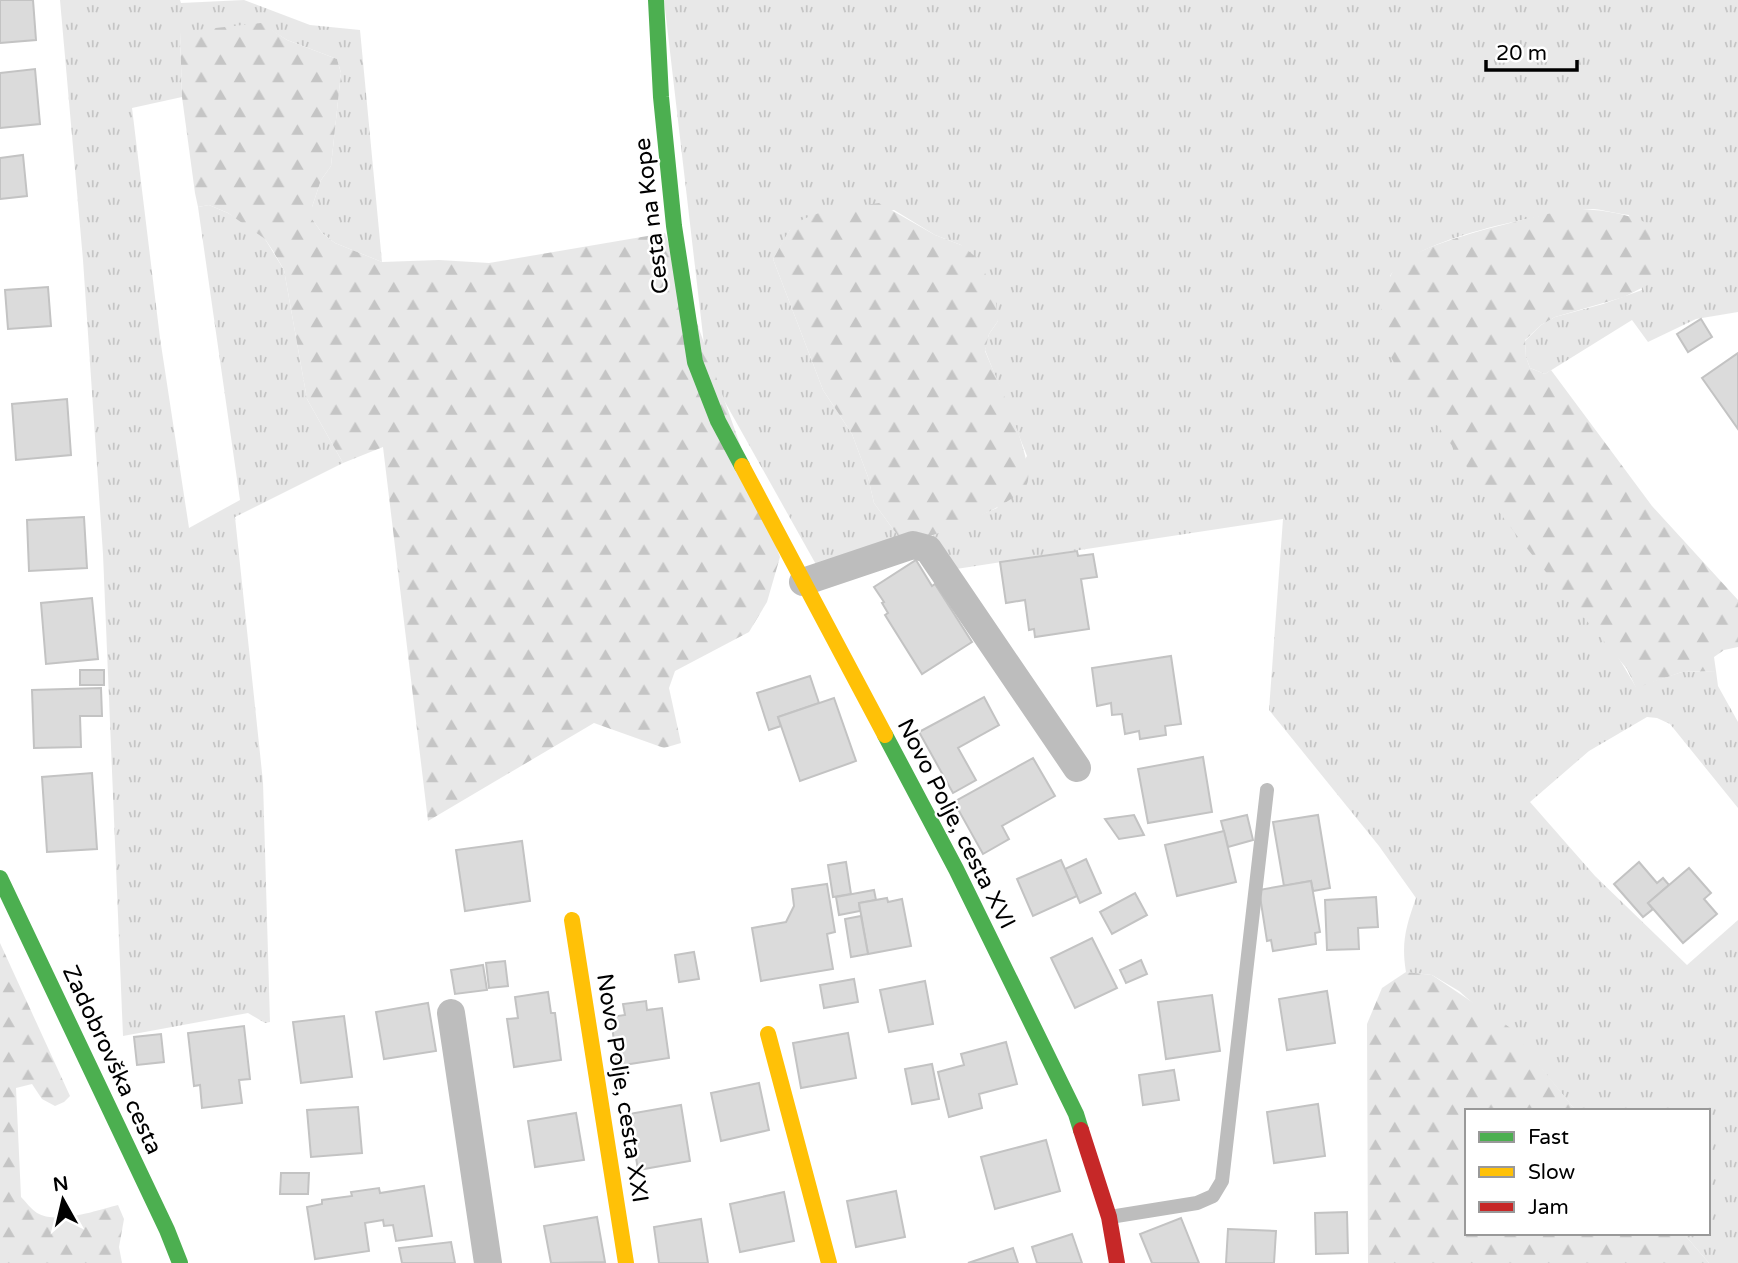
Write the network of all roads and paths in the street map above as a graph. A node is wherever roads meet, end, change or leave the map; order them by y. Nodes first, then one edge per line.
1 (656, 0) edge
2 (718, 421) joint
3 (803, 582) junction
4 (1077, 768) dead end
5 (1267, 790) dead end
6 (0, 878) edge
7 (572, 920) dead end
8 (451, 1013) dead end
9 (768, 1034) dead end
10 (1108, 1217) junction
11 (180, 1263) edge
12 (488, 1263) edge
13 (626, 1263) edge
14 (829, 1263) edge
15 (1117, 1263) edge

1 - 2 street, Cesta na Kope
2 - 3 street, Novo Polje, cesta XVI
3 - 4 street
3 - 10 street, Novo Polje, cesta XVI
5 - 10 lane
6 - 11 street, Zadobrovška cesta
7 - 13 street, Novo Polje, cesta XXI
8 - 12 street
9 - 14 street
10 - 15 street, Novo Polje, cesta XVI

